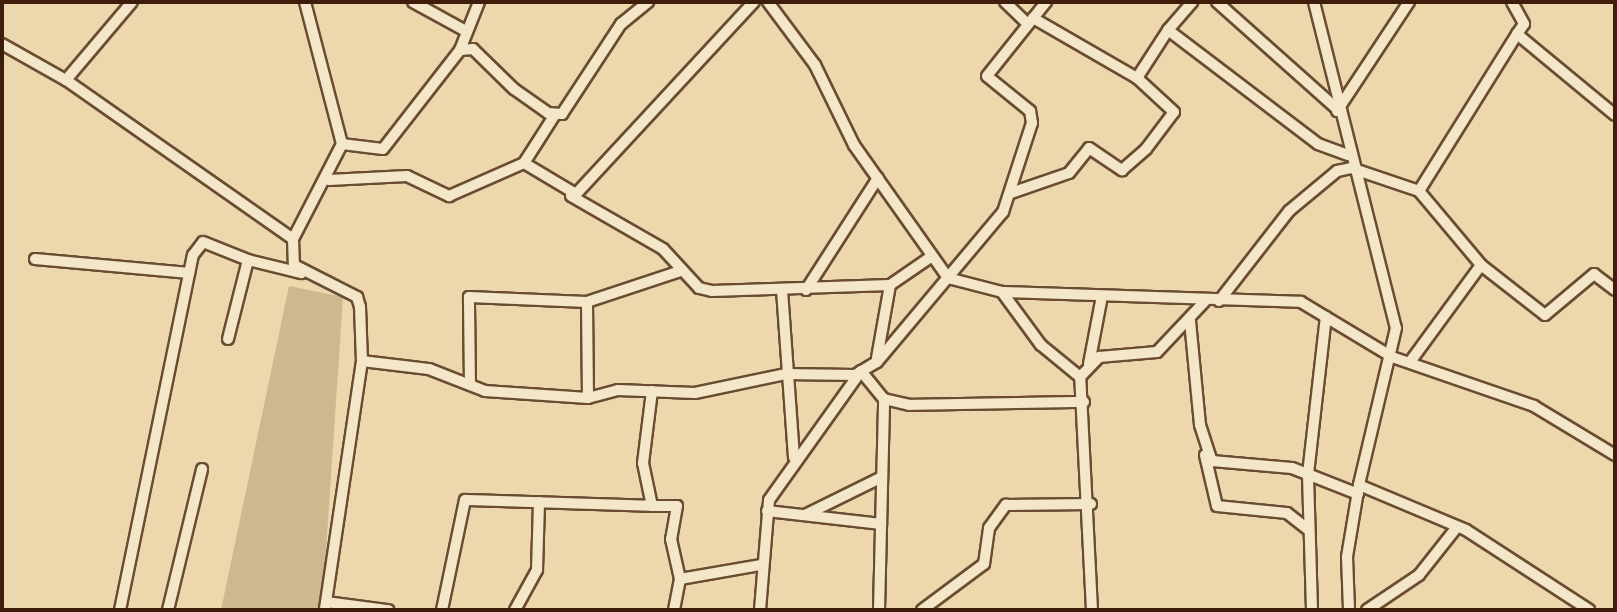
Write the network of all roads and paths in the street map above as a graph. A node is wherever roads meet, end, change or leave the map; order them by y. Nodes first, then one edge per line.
1 (132, 2) edge
2 (305, 2) edge
3 (413, 2) edge
4 (479, 2) edge
5 (648, 2) edge
6 (754, 2) edge
7 (768, 2) edge
8 (1005, 2) edge
9 (1046, 2) edge
10 (1192, 2) edge
11 (1217, 2) edge
12 (1314, 2) edge
13 (1409, 2) edge
14 (1512, 2) edge
15 (1031, 21) junction
16 (1168, 30) junction
17 (466, 31) junction
18 (1517, 34) junction
19 (2, 44) edge
20 (460, 50) junction
21 (1137, 78) junction
22 (66, 80) junction
23 (1337, 110) junction
24 (1615, 115) edge
25 (554, 116) junction
26 (342, 144) junction
27 (1348, 155) junction
28 (524, 163) junction
29 (1351, 168) junction
30 (878, 178) junction
31 (329, 180) junction
32 (1419, 191) junction
33 (1011, 193) junction
34 (571, 196) junction
35 (293, 239) junction
36 (932, 256) junction
37 (35, 259) dead end
38 (248, 260) junction
39 (1481, 265) junction
40 (681, 271) junction
41 (189, 273) junction
42 (314, 276) junction
43 (948, 278) junction
44 (890, 285) junction
45 (782, 290) junction
46 (806, 290) junction
47 (1615, 290) edge
48 (1002, 292) junction
49 (1102, 296) junction
50 (1206, 300) junction
51 (1219, 301) junction
52 (587, 302) junction
53 (1326, 317) junction
54 (1190, 321) junction
55 (228, 339) dead end
56 (1392, 357) junction
57 (362, 361) junction
58 (877, 362) junction
59 (1410, 362) junction
60 (1089, 364) junction
61 (861, 371) junction
62 (785, 374) junction
63 (1080, 377) junction
64 (470, 385) junction
65 (652, 391) junction
66 (588, 398) junction
67 (884, 399) junction
68 (1084, 402) junction
69 (1204, 449) junction
70 (1615, 455) edge
71 (794, 458) junction
72 (202, 469) dead end
73 (1308, 474) junction
74 (882, 477) junction
75 (1358, 490) junction
76 (539, 502) junction
77 (1091, 504) junction
78 (652, 506) junction
79 (767, 511) junction
80 (805, 515) junction
81 (881, 524) junction
82 (1457, 527) junction
83 (1309, 530) junction
84 (760, 565) junction
85 (680, 579) junction
86 (326, 606) edge
87 (1383, 607) edge
88 (120, 610) edge
89 (168, 610) edge
90 (388, 610) edge
91 (442, 610) edge
92 (515, 610) edge
93 (674, 610) edge
94 (760, 610) edge
95 (879, 610) edge
96 (922, 610) edge
97 (1092, 610) edge
98 (1312, 610) edge
99 (1349, 610) edge
100 (1367, 610) edge
101 (1589, 610) edge

1 - 22 street
2 - 26 street
3 - 17 street
4 - 17 street
5 - 25 street
6 - 34 street
7 - 30 street
8 - 15 street
9 - 15 street
10 - 16 street
11 - 23 street
12 - 23 street
13 - 23 street
14 - 18 street
15 - 21 street
15 - 33 street
16 - 21 street
16 - 27 street
17 - 20 street
18 - 24 street
18 - 32 street
19 - 22 street
20 - 25 street
20 - 26 street
21 - 33 street
22 - 35 street
23 - 27 street
25 - 28 street
26 - 31 street
27 - 29 street
28 - 31 street
28 - 34 street
29 - 32 street
29 - 51 street
29 - 56 street
30 - 36 street
30 - 46 street
31 - 35 street
32 - 39 street
33 - 43 street
34 - 40 street
35 - 42 street
36 - 43 street
36 - 44 street
37 - 41 street
38 - 41 street
38 - 42 street
38 - 55 street
39 - 47 street
39 - 59 street
40 - 45 street
40 - 52 street
41 - 88 street
42 - 57 street
43 - 48 street
43 - 58 street
44 - 46 street
44 - 58 street
45 - 46 street
45 - 62 street
48 - 49 street
48 - 63 street
49 - 50 street
49 - 60 street
50 - 51 street
50 - 54 street
51 - 53 street
52 - 64 street
52 - 66 street
53 - 56 street
53 - 73 street
54 - 60 street
54 - 69 street
56 - 59 street
56 - 75 street
57 - 64 street
57 - 86 street
58 - 61 street
59 - 70 street
60 - 63 street
61 - 62 street
61 - 67 street
61 - 71 street
62 - 65 street
62 - 71 street
63 - 68 street
64 - 66 street
65 - 66 street
65 - 78 street
67 - 68 street
67 - 74 street
68 - 77 street
69 - 73 street
69 - 83 street
71 - 79 street
72 - 89 street
73 - 75 street
73 - 83 street
74 - 80 street
74 - 81 street
75 - 82 street
75 - 99 street
76 - 78 street
76 - 91 street
76 - 92 street
77 - 96 street
77 - 97 street
78 - 85 street
79 - 80 street
79 - 84 street
80 - 81 street
81 - 95 street
82 - 87 street
82 - 101 street
83 - 98 street
84 - 85 street
84 - 94 street
85 - 93 street
86 - 90 street
87 - 100 street

